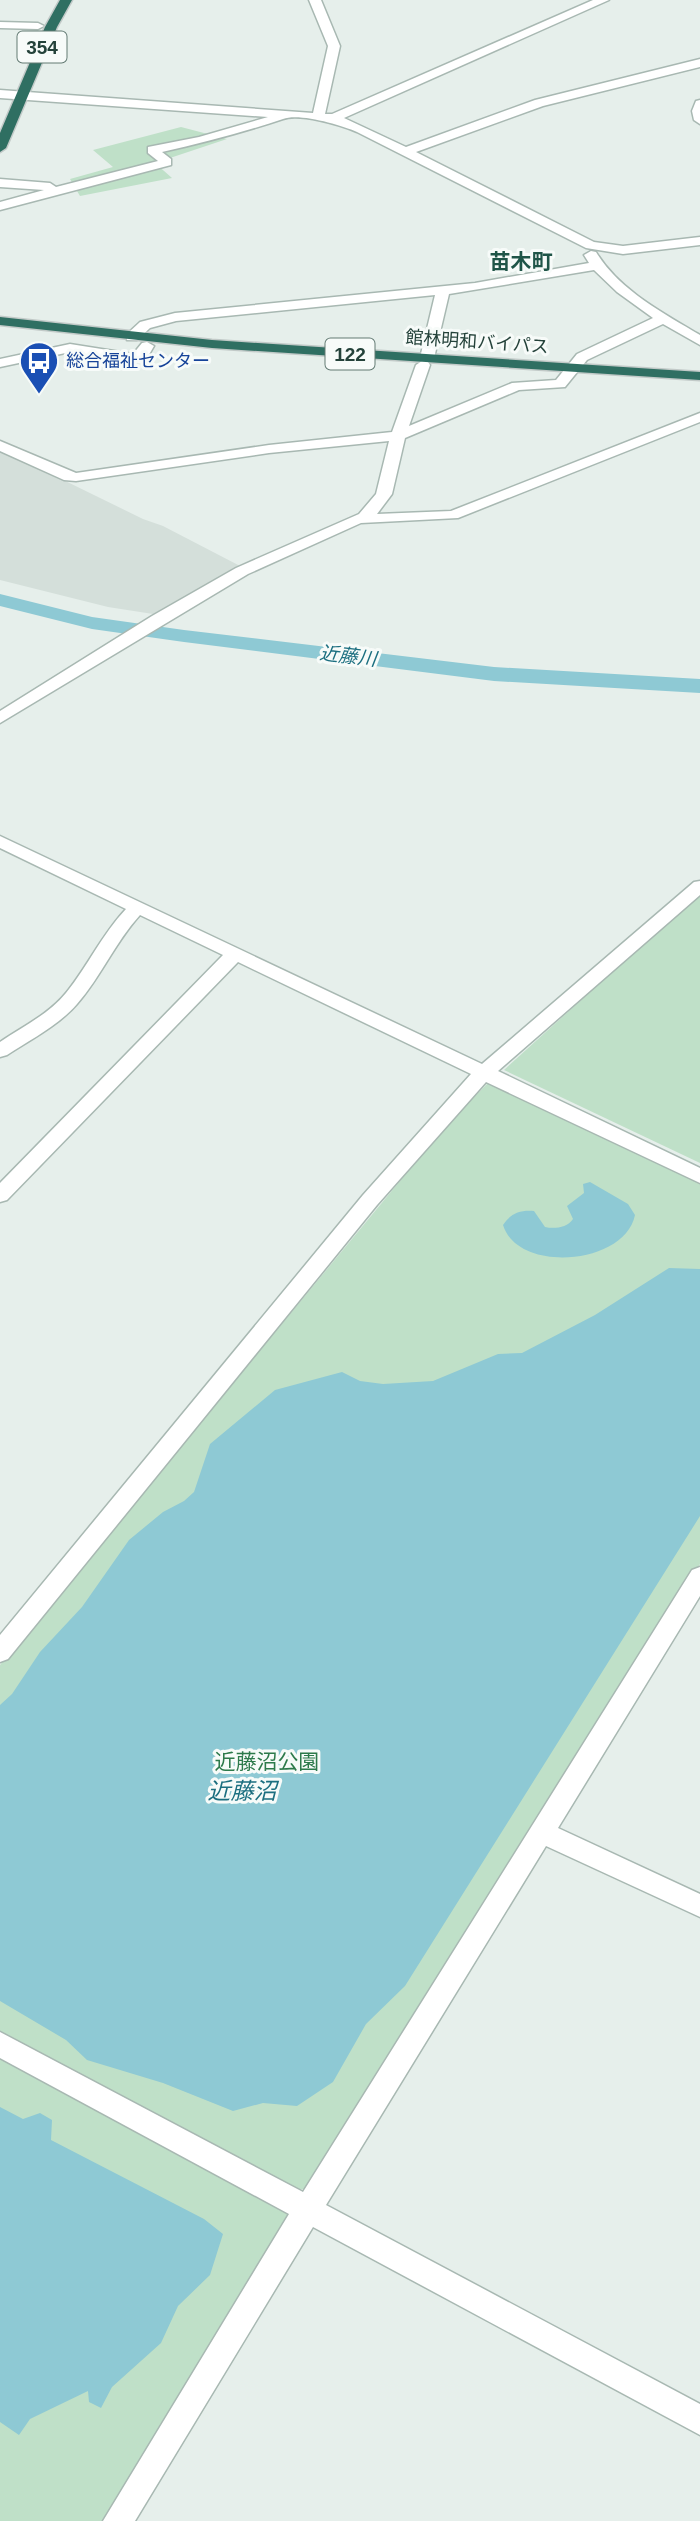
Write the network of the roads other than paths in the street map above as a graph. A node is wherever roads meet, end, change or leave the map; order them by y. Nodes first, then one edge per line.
1 (53, 0) edge
2 (66, 0) edge
3 (315, 0) edge
4 (603, 0) edge
5 (0, 25) edge
6 (38, 26) junction
7 (23, 60) dead end
8 (700, 63) edge
9 (686, 68) junction
10 (700, 79) edge
11 (6, 94) edge
12 (22, 95) junction
13 (700, 104) edge
14 (292, 113) junction
15 (318, 115) junction
16 (334, 118) junction
17 (700, 120) edge
18 (0, 148) edge
19 (407, 151) junction
20 (0, 183) edge
21 (69, 188) junction
22 (0, 206) edge
23 (700, 241) edge
24 (590, 254) junction
25 (443, 291) junction
26 (663, 319) junction
27 (0, 321) edge
28 (0, 328) edge
29 (132, 337) junction
30 (700, 341) edge
31 (147, 346) junction
32 (425, 361) junction
33 (0, 363) edge
34 (571, 371) junction
35 (700, 376) edge
36 (700, 383) edge
37 (700, 417) edge
38 (398, 436) junction
39 (0, 445) edge
40 (365, 517) junction
41 (0, 718) edge
42 (0, 841) edge
43 (700, 886) edge
44 (137, 908) junction
45 (234, 955) junction
46 (0, 1051) edge
47 (484, 1074) junction
48 (700, 1176) edge
49 (0, 1195) edge
50 (700, 1576) edge
51 (0, 1651) edge
52 (541, 1832) junction
53 (700, 1906) edge
54 (0, 2044) edge
55 (308, 2209) junction
56 (700, 2420) edge
57 (118, 2521) edge

1 - 6 highway, 354
2 - 12 highway, 354
3 - 15 street
4 - 16 street
5 - 6 street
6 - 7 highway, 354
8 - 9 street
9 - 10 street
9 - 19 street
11 - 12 street
12 - 14 street
12 - 18 highway, 354
13 - 17 street
14 - 15 street
14 - 21 street
15 - 16 street
16 - 19 street
19 - 24 street
20 - 21 street
21 - 22 street
23 - 24 street
24 - 25 street
24 - 26 street
25 - 29 street
25 - 32 street
26 - 30 street
26 - 34 street
27 - 29 highway, 館林明和バイパス / 122
28 - 31 highway, 館林明和バイパス / 122
29 - 32 highway, 館林明和バイパス / 122
31 - 32 highway, 館林明和バイパス / 122
31 - 33 street
32 - 34 highway, 館林明和バイパス / 122
32 - 38 street
34 - 35 highway, 館林明和バイパス / 122
34 - 36 highway, 館林明和バイパス / 122
34 - 38 street
37 - 40 street
38 - 39 street
38 - 40 street
40 - 41 street
42 - 44 street
43 - 47 street
44 - 45 street
44 - 46 street
45 - 47 street
45 - 49 street
47 - 48 street
47 - 51 street
50 - 52 street
52 - 53 street
52 - 55 street
54 - 55 street
55 - 56 street
55 - 57 street

